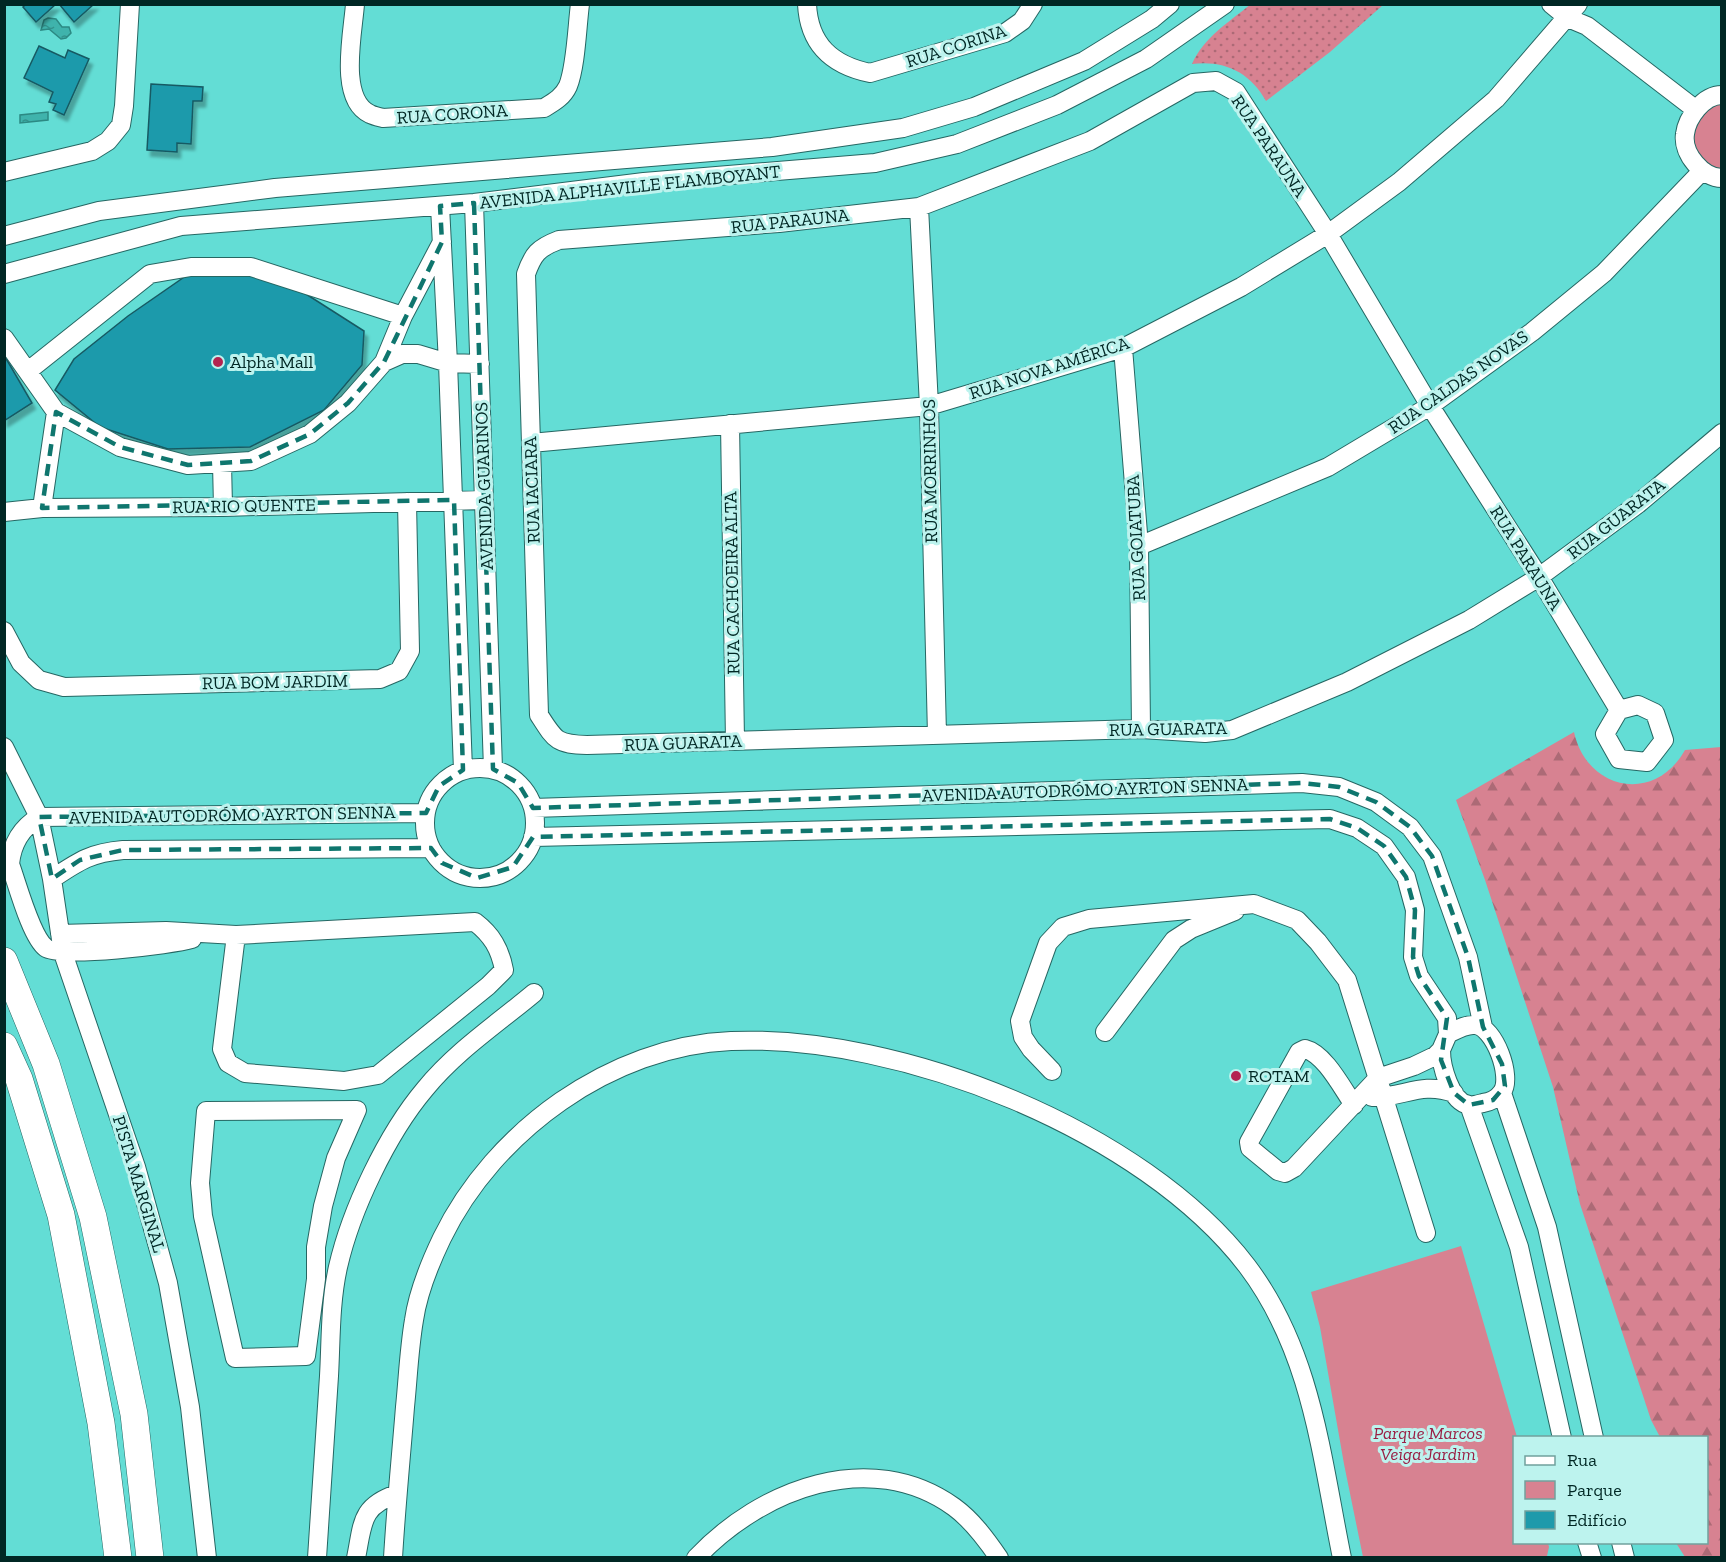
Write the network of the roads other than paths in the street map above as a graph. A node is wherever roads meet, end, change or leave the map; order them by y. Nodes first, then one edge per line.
1 (130, 4) edge
2 (355, 4) edge
3 (580, 4) edge
4 (807, 4) edge
5 (1033, 4) edge
6 (1170, 4) edge
7 (1225, 4) edge
8 (1551, 4) edge
9 (1575, 8) edge
10 (1722, 95) edge
11 (1695, 109) junction
12 (641, 157) junction
13 (1702, 171) junction
14 (4, 172) edge
15 (1722, 178) edge
16 (644, 182) junction
17 (474, 203) junction
18 (440, 206) junction
19 (919, 207) junction
20 (1328, 234) junction
21 (4, 236) edge
22 (558, 240) joint
23 (441, 242) junction
24 (4, 274) edge
25 (403, 316) junction
26 (4, 338) edge
27 (1123, 348) junction
28 (384, 362) junction
29 (448, 363) junction
30 (480, 364) junction
31 (27, 371) junction
32 (929, 406) junction
33 (1430, 406) junction
34 (56, 412) junction
35 (730, 424) junction
36 (1722, 434) edge
37 (531, 443) junction
38 (222, 463) junction
39 (454, 500) junction
40 (484, 500) junction
41 (407, 501) junction
42 (222, 507) junction
43 (42, 508) junction
44 (4, 512) edge
45 (1139, 546) junction
46 (1539, 577) junction
47 (4, 631) edge
48 (1619, 710) dead end
49 (1141, 729) junction
50 (936, 735) junction
51 (735, 741) junction
52 (565, 744) joint
53 (4, 747) edge
54 (493, 769) junction
55 (463, 770) junction
56 (533, 808) junction
57 (426, 813) junction
58 (39, 817) junction
59 (533, 837) junction
60 (431, 848) junction
61 (52, 879) junction
62 (1254, 904) junction
63 (60, 934) junction
64 (236, 935) junction
65 (137, 939) junction
66 (63, 952) junction
67 (4, 961) edge
68 (534, 993) dead end
69 (1483, 1027) junction
70 (1105, 1032) dead end
71 (1444, 1042) junction
72 (4, 1046) edge
73 (1052, 1071) dead end
74 (1378, 1078) junction
75 (1454, 1093) junction
76 (1502, 1093) junction
77 (1383, 1097) junction
78 (1358, 1101) junction
79 (1469, 1105) junction
80 (323, 1206) junction
81 (354, 1218) junction
82 (1426, 1233) dead end
83 (1562, 1436) edge
84 (1594, 1436) edge
85 (397, 1494) junction
86 (118, 1557) edge
87 (150, 1557) edge
88 (207, 1557) edge
89 (317, 1557) edge
90 (357, 1557) edge
91 (393, 1557) edge
92 (696, 1557) edge
93 (999, 1557) edge
94 (1342, 1557) edge

1 - 14 street
2 - 3 street, RUA CORONA
4 - 5 street, RUA CORINA
6 - 12 street, AVENIDA ALPHAVILLE FLAMBOYANT
7 - 16 street, AVENIDA ALPHAVILLE FLAMBOYANT
8 - 9 street
9 - 11 street
9 - 20 street, RUA NOVA AMÉRICA
10 - 11 street
11 - 13 street
12 - 16 street
12 - 21 street, AVENIDA ALPHAVILLE FLAMBOYANT
13 - 15 street
13 - 33 street, RUA CALDAS NOVAS
16 - 17 street, AVENIDA ALPHAVILLE FLAMBOYANT
17 - 18 street, AVENIDA ALPHAVILLE FLAMBOYANT
17 - 30 street, AVENIDA GUARINOS
18 - 23 street, AVENIDA GUARINOS
18 - 24 street, AVENIDA ALPHAVILLE FLAMBOYANT
19 - 20 street, RUA PARAUNA
19 - 22 street, RUA PARAUNA
19 - 32 street, RUA MORRINHOS
20 - 27 street, RUA NOVA AMÉRICA
20 - 33 street, RUA PARAUNA
22 - 37 street, RUA IACIARA
23 - 25 street
23 - 29 street, AVENIDA GUARINOS
25 - 28 street
25 - 31 street
26 - 31 street
27 - 32 street, RUA NOVA AMÉRICA
27 - 45 street, RUA GOIATUBA
28 - 29 street
28 - 38 street
29 - 30 street
29 - 39 street, AVENIDA GUARINOS
30 - 40 street, AVENIDA GUARINOS
31 - 34 street
32 - 35 street, RUA NOVA AMÉRICA
32 - 50 street, RUA MORRINHOS
33 - 45 street, RUA CALDAS NOVAS
33 - 46 street, RUA PARAUNA
34 - 38 street
34 - 43 street
35 - 37 street, RUA NOVA AMÉRICA
35 - 51 street, RUA CACHOEIRA ALTA
36 - 46 street, RUA GUARATA
37 - 52 street, RUA IACIARA
38 - 42 street
39 - 40 street, RUA RIO QUENTE
39 - 41 street, RUA RIO QUENTE
39 - 55 street, AVENIDA GUARINOS
40 - 54 street, AVENIDA GUARINOS
41 - 42 street, RUA RIO QUENTE
41 - 47 street, RUA BOM JARDIM
42 - 43 street, RUA RIO QUENTE
43 - 44 street, RUA RIO QUENTE
45 - 49 street, RUA GOIATUBA
46 - 48 street, RUA PARAUNA
46 - 49 street, RUA GUARATA
49 - 50 street, RUA GUARATA
50 - 51 street, RUA GUARATA
51 - 52 street, RUA GUARATA
53 - 58 street, PISTA MARGINAL
54 - 55 street
54 - 56 street
55 - 57 street
56 - 59 street
56 - 69 street, AVENIDA AUTODRÓMO AYRTON SENNA
57 - 58 street, AVENIDA AUTODRÓMO AYRTON SENNA
57 - 60 street
58 - 61 street, PISTA MARGINAL
58 - 66 street
59 - 60 street
59 - 71 street, AVENIDA AUTODRÓMO AYRTON SENNA
60 - 61 street, AVENIDA AUTODRÓMO AYRTON SENNA
61 - 63 street, PISTA MARGINAL
62 - 70 street
62 - 73 street
62 - 74 street
63 - 65 street
63 - 66 street, PISTA MARGINAL
64 - 64 street
64 - 65 street
65 - 66 street
66 - 88 street, PISTA MARGINAL
67 - 87 highway
68 - 81 street
69 - 71 street
69 - 76 street, AVENIDA AUTODRÓMO AYRTON SENNA
71 - 74 street
71 - 75 street, AVENIDA AUTODRÓMO AYRTON SENNA
72 - 86 highway
74 - 77 street
74 - 78 street
75 - 77 street
75 - 79 street, AVENIDA AUTODRÓMO AYRTON SENNA
76 - 79 street
76 - 84 street, AVENIDA AUTODRÓMO AYRTON SENNA
77 - 78 street
77 - 82 street
78 - 78 street
79 - 83 street
80 - 80 street
80 - 81 street
81 - 89 street
85 - 90 street
85 - 91 street
85 - 94 street
92 - 93 street

